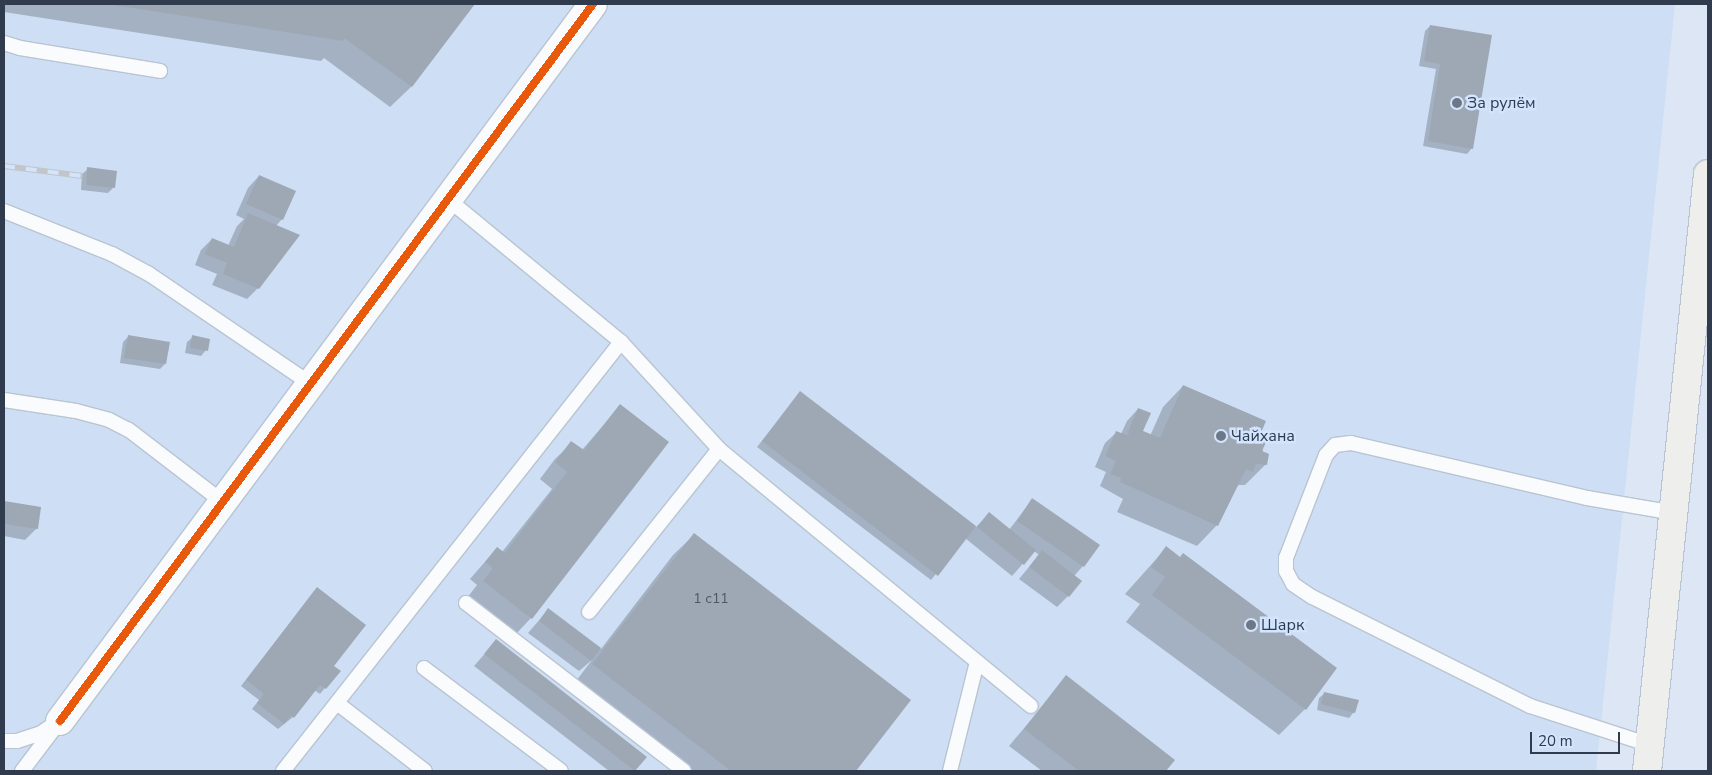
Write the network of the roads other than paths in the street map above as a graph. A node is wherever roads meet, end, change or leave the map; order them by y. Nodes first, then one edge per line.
1 (593, 4) edge
2 (4, 43) edge
3 (160, 71) dead end
4 (1708, 174) edge
5 (449, 200) junction
6 (4, 211) edge
7 (621, 342) junction
8 (311, 384) junction
9 (4, 400) edge
10 (718, 449) junction
11 (223, 502) junction
12 (1675, 513) junction
13 (466, 603) dead end
14 (589, 612) dead end
15 (978, 662) junction
16 (424, 668) dead end
17 (338, 703) junction
18 (1031, 706) dead end
19 (60, 721) junction
20 (4, 741) edge
21 (1650, 745) junction
22 (953, 770) edge
23 (22, 771) edge
24 (283, 771) edge
25 (425, 771) edge
26 (561, 771) edge
27 (684, 771) edge
28 (1647, 771) edge

1 - 5 street
2 - 3 lane
4 - 12 main road
5 - 7 lane
5 - 8 street
6 - 8 lane
7 - 10 lane
7 - 17 lane
8 - 11 street
9 - 11 lane
10 - 14 lane
10 - 15 lane
11 - 19 street
12 - 21 main road
12 - 21 lane
13 - 27 lane
15 - 18 lane
15 - 22 lane
16 - 26 lane
17 - 24 lane
17 - 25 lane
19 - 20 lane
19 - 23 lane
21 - 28 main road

